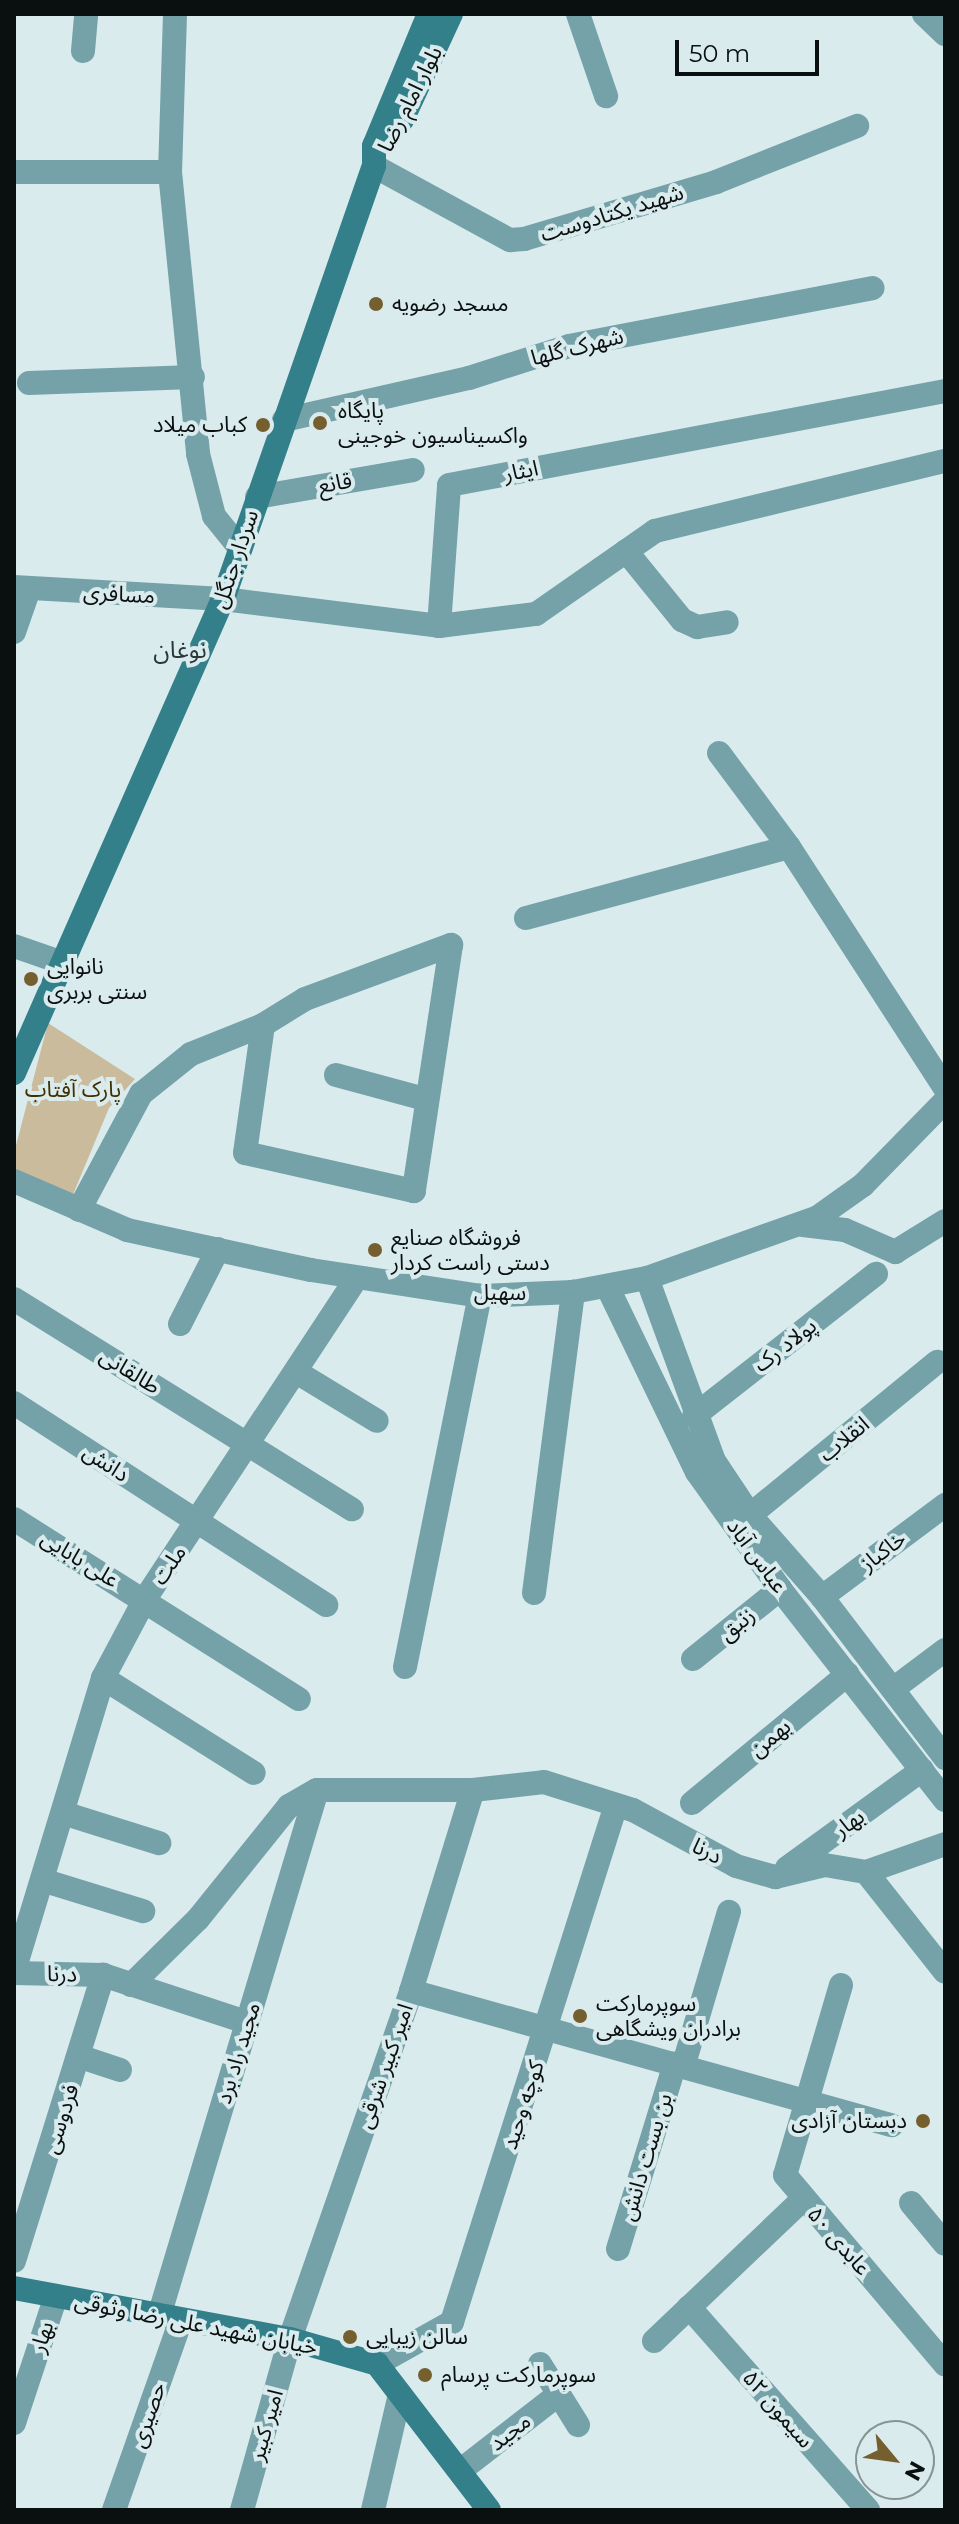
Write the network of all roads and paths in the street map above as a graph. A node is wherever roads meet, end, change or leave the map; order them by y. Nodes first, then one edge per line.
1 (86, 14) edge
2 (175, 14) edge
3 (429, 14) edge
4 (451, 14) edge
5 (578, 14) edge
6 (924, 14) edge
7 (945, 34) edge
8 (83, 51) dead end
9 (606, 96) dead end
10 (857, 126) dead end
11 (374, 166) junction
12 (14, 172) edge
13 (170, 172) junction
14 (873, 288) dead end
15 (193, 377) junction
16 (29, 383) dead end
17 (945, 391) edge
18 (284, 420) junction
19 (945, 461) edge
20 (413, 470) dead end
21 (257, 497) junction
22 (239, 547) junction
23 (626, 551) junction
24 (22, 588) edge
25 (223, 599) junction
26 (727, 622) dead end
27 (439, 626) junction
28 (14, 632) edge
29 (719, 753) dead end
30 (789, 847) junction
31 (526, 918) dead end
32 (14, 946) edge
33 (63, 963) junction
34 (263, 1025) junction
35 (14, 1073) edge
36 (336, 1075) dead end
37 (945, 1088) edge
38 (425, 1099) junction
39 (945, 1101) edge
40 (14, 1181) edge
41 (79, 1210) junction
42 (945, 1221) edge
43 (803, 1225) junction
44 (218, 1249) junction
45 (876, 1274) dead end
46 (647, 1278) junction
47 (356, 1279) junction
48 (608, 1288) junction
49 (573, 1292) junction
50 (480, 1296) junction
51 (14, 1299) edge
52 (180, 1324) dead end
53 (937, 1362) dead end
54 (298, 1373) junction
55 (14, 1403) edge
56 (694, 1416) junction
57 (377, 1421) dead end
58 (246, 1444) junction
59 (945, 1505) edge
60 (352, 1509) dead end
61 (750, 1515) junction
62 (14, 1519) edge
63 (197, 1522) junction
64 (780, 1589) junction
65 (534, 1593) dead end
66 (822, 1597) junction
67 (145, 1599) junction
68 (326, 1605) dead end
69 (945, 1650) edge
70 (693, 1659) dead end
71 (405, 1667) dead end
72 (848, 1674) junction
73 (103, 1678) junction
74 (893, 1689) junction
75 (299, 1699) dead end
76 (945, 1758) edge
77 (922, 1770) junction
78 (254, 1773) dead end
79 (317, 1790) junction
80 (473, 1790) junction
81 (945, 1800) edge
82 (692, 1803) dead end
83 (616, 1805) junction
84 (63, 1813) junction
85 (159, 1843) dead end
86 (945, 1844) edge
87 (866, 1872) junction
88 (775, 1877) junction
89 (42, 1880) junction
90 (143, 1911) dead end
91 (729, 1912) dead end
92 (14, 1972) edge
93 (945, 1972) edge
94 (103, 1975) junction
95 (131, 1985) junction
96 (841, 1985) dead end
97 (411, 1991) junction
98 (246, 2022) junction
99 (547, 2029) junction
100 (81, 2057) junction
101 (679, 2065) junction
102 (120, 2070) dead end
103 (809, 2102) junction
104 (892, 2125) dead end
105 (803, 2199) junction
106 (911, 2203) dead end
107 (945, 2244) edge
108 (618, 2249) dead end
109 (14, 2261) edge
110 (14, 2288) edge
111 (56, 2296) junction
112 (689, 2307) junction
113 (170, 2318) junction
114 (290, 2339) junction
115 (654, 2341) dead end
116 (377, 2364) junction
117 (540, 2364) dead end
118 (945, 2364) edge
119 (400, 2394) junction
120 (559, 2394) junction
121 (14, 2423) edge
122 (578, 2425) dead end
123 (461, 2470) junction
124 (114, 2510) edge
125 (242, 2510) edge
126 (373, 2510) edge
127 (489, 2510) edge
128 (868, 2510) edge

1 - 8 street
2 - 13 street
3 - 11 main road, بلوار امام رضا
4 - 11 main road, بلوار امام رضا
5 - 9 street
6 - 7 street
10 - 11 street, شهید یکتادوست
11 - 18 main road, سردار جنگل
12 - 13 street
13 - 15 street
14 - 18 street, شهرک گلها
15 - 16 street
15 - 22 street
17 - 27 street, ایثار
18 - 21 main road, سردار جنگل
19 - 23 street
20 - 21 street, قانع
21 - 22 main road, سردار جنگل
22 - 25 main road, سردار جنگل
23 - 26 street
23 - 27 street
24 - 25 street, مسافری
24 - 28 street
25 - 27 street
25 - 33 main road, سردار جنگل
29 - 30 street
30 - 31 street
30 - 37 street
32 - 33 street
33 - 35 main road, سردار جنگل
34 - 38 street
34 - 38 street
34 - 41 street
36 - 38 street
39 - 43 street, سهیل
40 - 41 street, سهیل
41 - 44 street, سهیل
42 - 43 street
43 - 46 street, سهیل
44 - 47 street, سهیل
44 - 52 street
45 - 56 street, پولاد رک
46 - 48 street, سهیل
46 - 56 street, عباس آباد
47 - 50 street, سهیل
47 - 54 street, ملت
48 - 49 street, سهیل
48 - 64 street, عباس آباد
49 - 50 street, سهیل
49 - 65 street
50 - 71 street
51 - 58 street, طالقانی
53 - 61 street, انقلاب
54 - 57 street
54 - 58 street, ملت
55 - 63 street, دانش
56 - 61 street, عباس آباد
58 - 60 street, طالقانی
58 - 63 street, ملت
59 - 66 street, خاکباز
61 - 66 street, عباس آباد
62 - 67 street, علی بابایی
63 - 67 street, ملت
63 - 68 street, دانش
64 - 70 street, زنبق
64 - 72 street, عباس آباد
66 - 74 street, عباس آباد
67 - 73 street, ملت
67 - 75 street, علی بابایی
69 - 74 street
72 - 77 street, عباس آباد
72 - 82 street, بهمن
73 - 78 street
73 - 84 street, ملت
74 - 76 street, عباس آباد
77 - 81 street, عباس آباد
77 - 88 street, بهار
79 - 80 street, درنا
79 - 95 street
79 - 98 street, مجید راد برد
80 - 83 street, درنا
80 - 97 street, امیر کبیر شرقی
83 - 88 street, درنا
83 - 99 street, کوچه وحید
84 - 85 street
84 - 89 street, ملت
86 - 87 street, درنا
87 - 88 street, درنا
87 - 93 street
89 - 90 street
89 - 92 street, ملت
91 - 101 street, بن بست دانش
92 - 94 street, درنا
94 - 95 street, درنا
94 - 100 street, فردوسی
95 - 98 street, درنا
96 - 103 street
97 - 99 street
97 - 114 street, امیر کبیر شرقی
98 - 113 street, مجید راد برد
99 - 101 street
99 - 116 street, کوچه وحید
100 - 102 street
100 - 109 street, فردوسی
101 - 103 street
101 - 108 street, بن بست دانش
103 - 104 street
103 - 105 street, عابدی ۵۰
105 - 112 street
105 - 118 street, عابدی ۵۰
106 - 107 street
110 - 111 main road, خیابان شهید علی رضا وثوقی
111 - 113 main road, خیابان شهید علی رضا وثوقی
111 - 121 street, بهار
112 - 115 street
112 - 128 street, سیمون ۵۲
113 - 114 main road, خیابان شهید علی رضا وثوقی
113 - 124 street, حصیری
114 - 116 main road, خیابان شهید علی رضا وثوقی
114 - 125 street, امیر کبیر
116 - 119 main road
117 - 120 street
119 - 123 main road
119 - 126 street
120 - 122 street
120 - 123 street, مجید
123 - 127 main road

